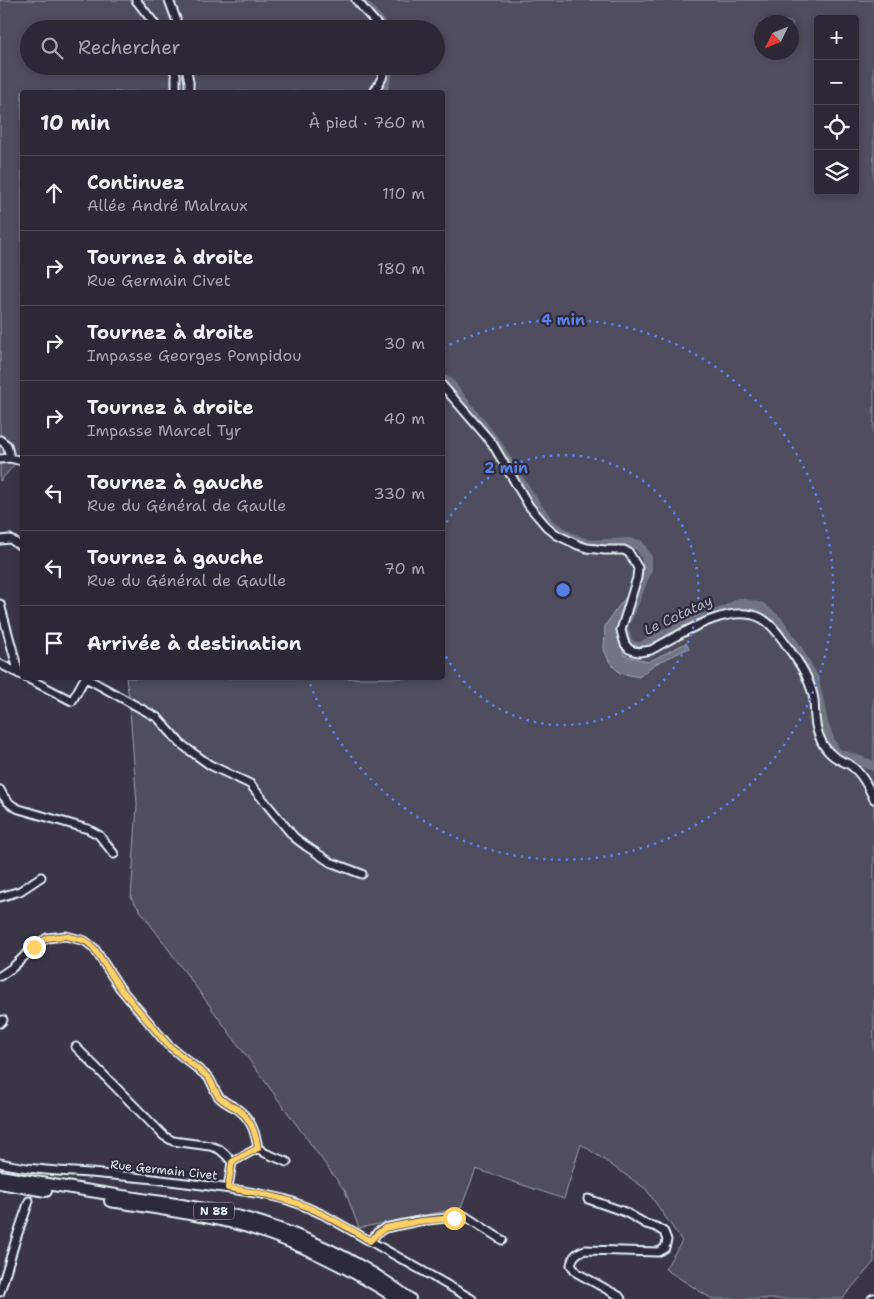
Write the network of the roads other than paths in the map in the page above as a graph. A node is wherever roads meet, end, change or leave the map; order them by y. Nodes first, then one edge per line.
1 (136, 0) edge
2 (169, 0) edge
3 (356, 0) edge
4 (152, 20) edge
5 (176, 20) edge
6 (373, 20) edge
7 (176, 75) edge
8 (188, 75) edge
9 (383, 75) edge
10 (176, 90) edge
11 (189, 90) edge
12 (375, 90) edge
13 (445, 388) edge
14 (0, 440) edge
15 (10, 458) junction
16 (0, 459) edge
17 (20, 460) edge
18 (0, 540) edge
19 (20, 546) edge
20 (0, 604) edge
21 (0, 664) edge
22 (20, 671) edge
23 (20, 674) edge
24 (31, 680) edge
25 (84, 680) edge
26 (89, 680) edge
27 (0, 790) edge
28 (874, 799) edge
29 (114, 854) dead end
30 (362, 874) dead end
31 (41, 877) dead end
32 (0, 897) edge
33 (0, 976) edge
34 (76, 1047) dead end
35 (258, 1148) junction
36 (232, 1162) junction
37 (287, 1162) dead end
38 (0, 1163) edge
39 (0, 1176) edge
40 (0, 1184) edge
41 (228, 1188) junction
42 (588, 1199) dead end
43 (29, 1201) dead end
44 (502, 1240) dead end
45 (370, 1241) junction
46 (453, 1288) junction
47 (0, 1292) edge
48 (398, 1299) edge
49 (410, 1299) edge
50 (459, 1299) edge
51 (472, 1299) edge
52 (620, 1299) edge

1 - 4 street
2 - 5 street
3 - 6 street
7 - 10 street
8 - 11 street
9 - 12 street
13 - 28 street
14 - 15 street
15 - 16 street
15 - 17 street
18 - 19 street
20 - 22 street
21 - 23 street
24 - 25 street
26 - 30 street
27 - 29 street
31 - 32 street
33 - 35 street
34 - 36 street
35 - 36 street
35 - 37 street
36 - 41 street
38 - 41 street, Rue Germain Civet
39 - 49 highway, N 88
40 - 48 highway, N 88
41 - 45 street, Rue Germain Civet
42 - 52 street
43 - 47 street
44 - 45 street
45 - 46 street, Rue Germain Civet
46 - 50 street
46 - 51 street, Rue Germain Civet

